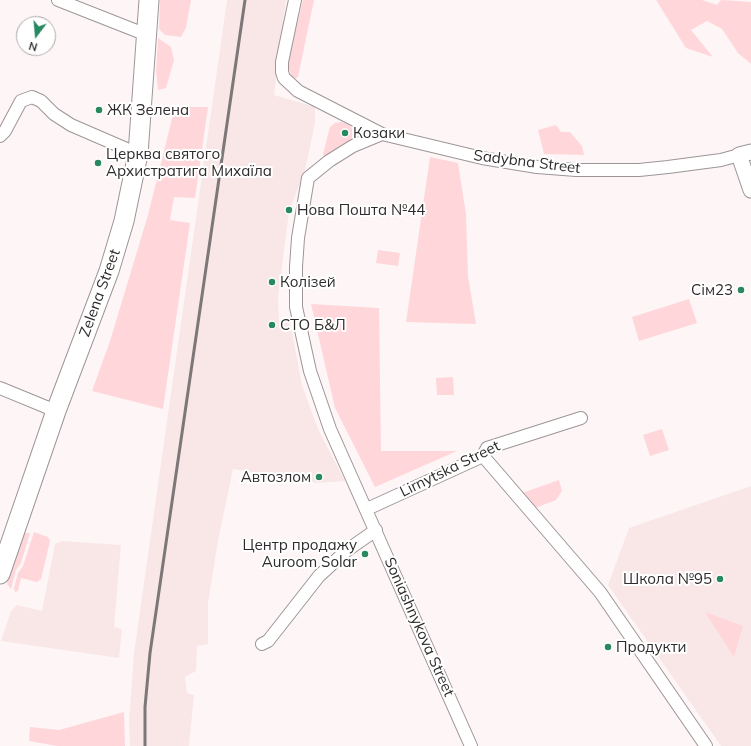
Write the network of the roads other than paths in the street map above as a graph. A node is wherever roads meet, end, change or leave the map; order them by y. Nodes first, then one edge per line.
1 (58, 0) edge
2 (149, 0) edge
3 (295, 0) edge
4 (147, 35) junction
5 (382, 134) junction
6 (0, 136) edge
7 (138, 154) junction
8 (745, 154) edge
9 (751, 190) edge
10 (0, 388) edge
11 (56, 411) junction
12 (580, 418) dead end
13 (483, 456) junction
14 (367, 508) junction
15 (376, 530) junction
16 (0, 574) edge
17 (262, 644) dead end
18 (471, 746) edge
19 (706, 746) edge

1 - 4 street
2 - 4 main road, Zelena Street
3 - 5 street, Sadybna Street
4 - 7 main road, Zelena Street
5 - 8 street, Sadybna Street
5 - 14 street, Soniashnykova Street
6 - 7 street
7 - 11 main road, Zelena Street
8 - 9 street
10 - 11 street
11 - 16 main road, Zelena Street
12 - 13 street, Lirnytska Street
13 - 14 street, Lirnytska Street
13 - 19 street
14 - 15 street, Soniashnykova Street
15 - 17 street
15 - 18 street, Soniashnykova Street

